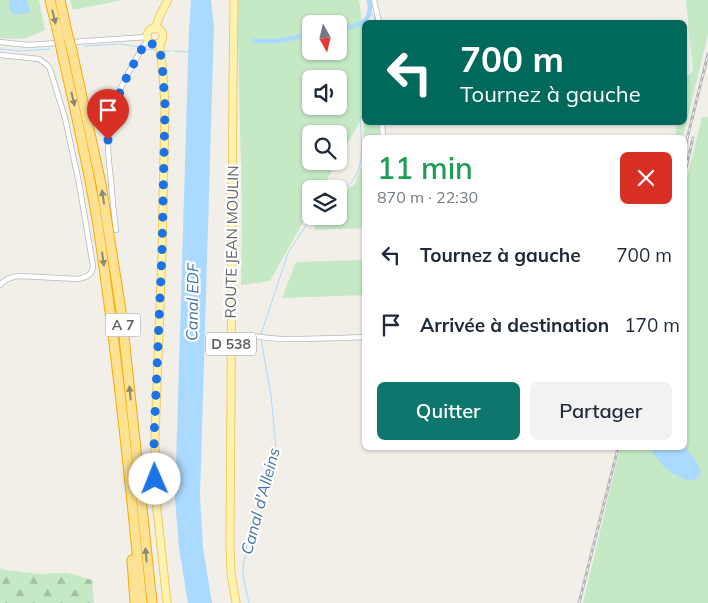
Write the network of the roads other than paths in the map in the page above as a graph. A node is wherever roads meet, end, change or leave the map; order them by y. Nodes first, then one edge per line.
1 (50, 0) edge
2 (60, 0) edge
3 (168, 0) edge
4 (232, 0) edge
5 (374, 0) edge
6 (379, 20) edge
7 (156, 29) junction
8 (63, 33) junction
9 (0, 42) edge
10 (154, 43) junction
11 (67, 52) junction
12 (0, 55) edge
13 (233, 85) junction
14 (116, 230) dead end
15 (0, 285) edge
16 (231, 335) junction
17 (362, 337) edge
18 (128, 470) junction
19 (135, 603) edge
20 (142, 603) edge
21 (152, 603) edge
22 (167, 603) edge
23 (236, 603) edge

1 -> 8 highway, A 7
2 - 8 highway, A 7
3 - 7 main road
4 - 13 main road, D 538
4 - 13 main road, ROUTE JEAN MOULIN / D 538
5 - 6 street
7 - 10 main road
7 - 10 main road
8 - 11 highway, A 7, bridge
9 - 10 street
10 - 14 street
10 - 22 main road
11 -> 18 highway, A 7
21 -> 11 highway, A 7
12 - 15 street
13 - 16 main road, ROUTE JEAN MOULIN / D 538
16 - 17 street
16 - 23 main road, ROUTE JEAN MOULIN / D 538
18 - 19 highway
18 - 20 highway, A 7

